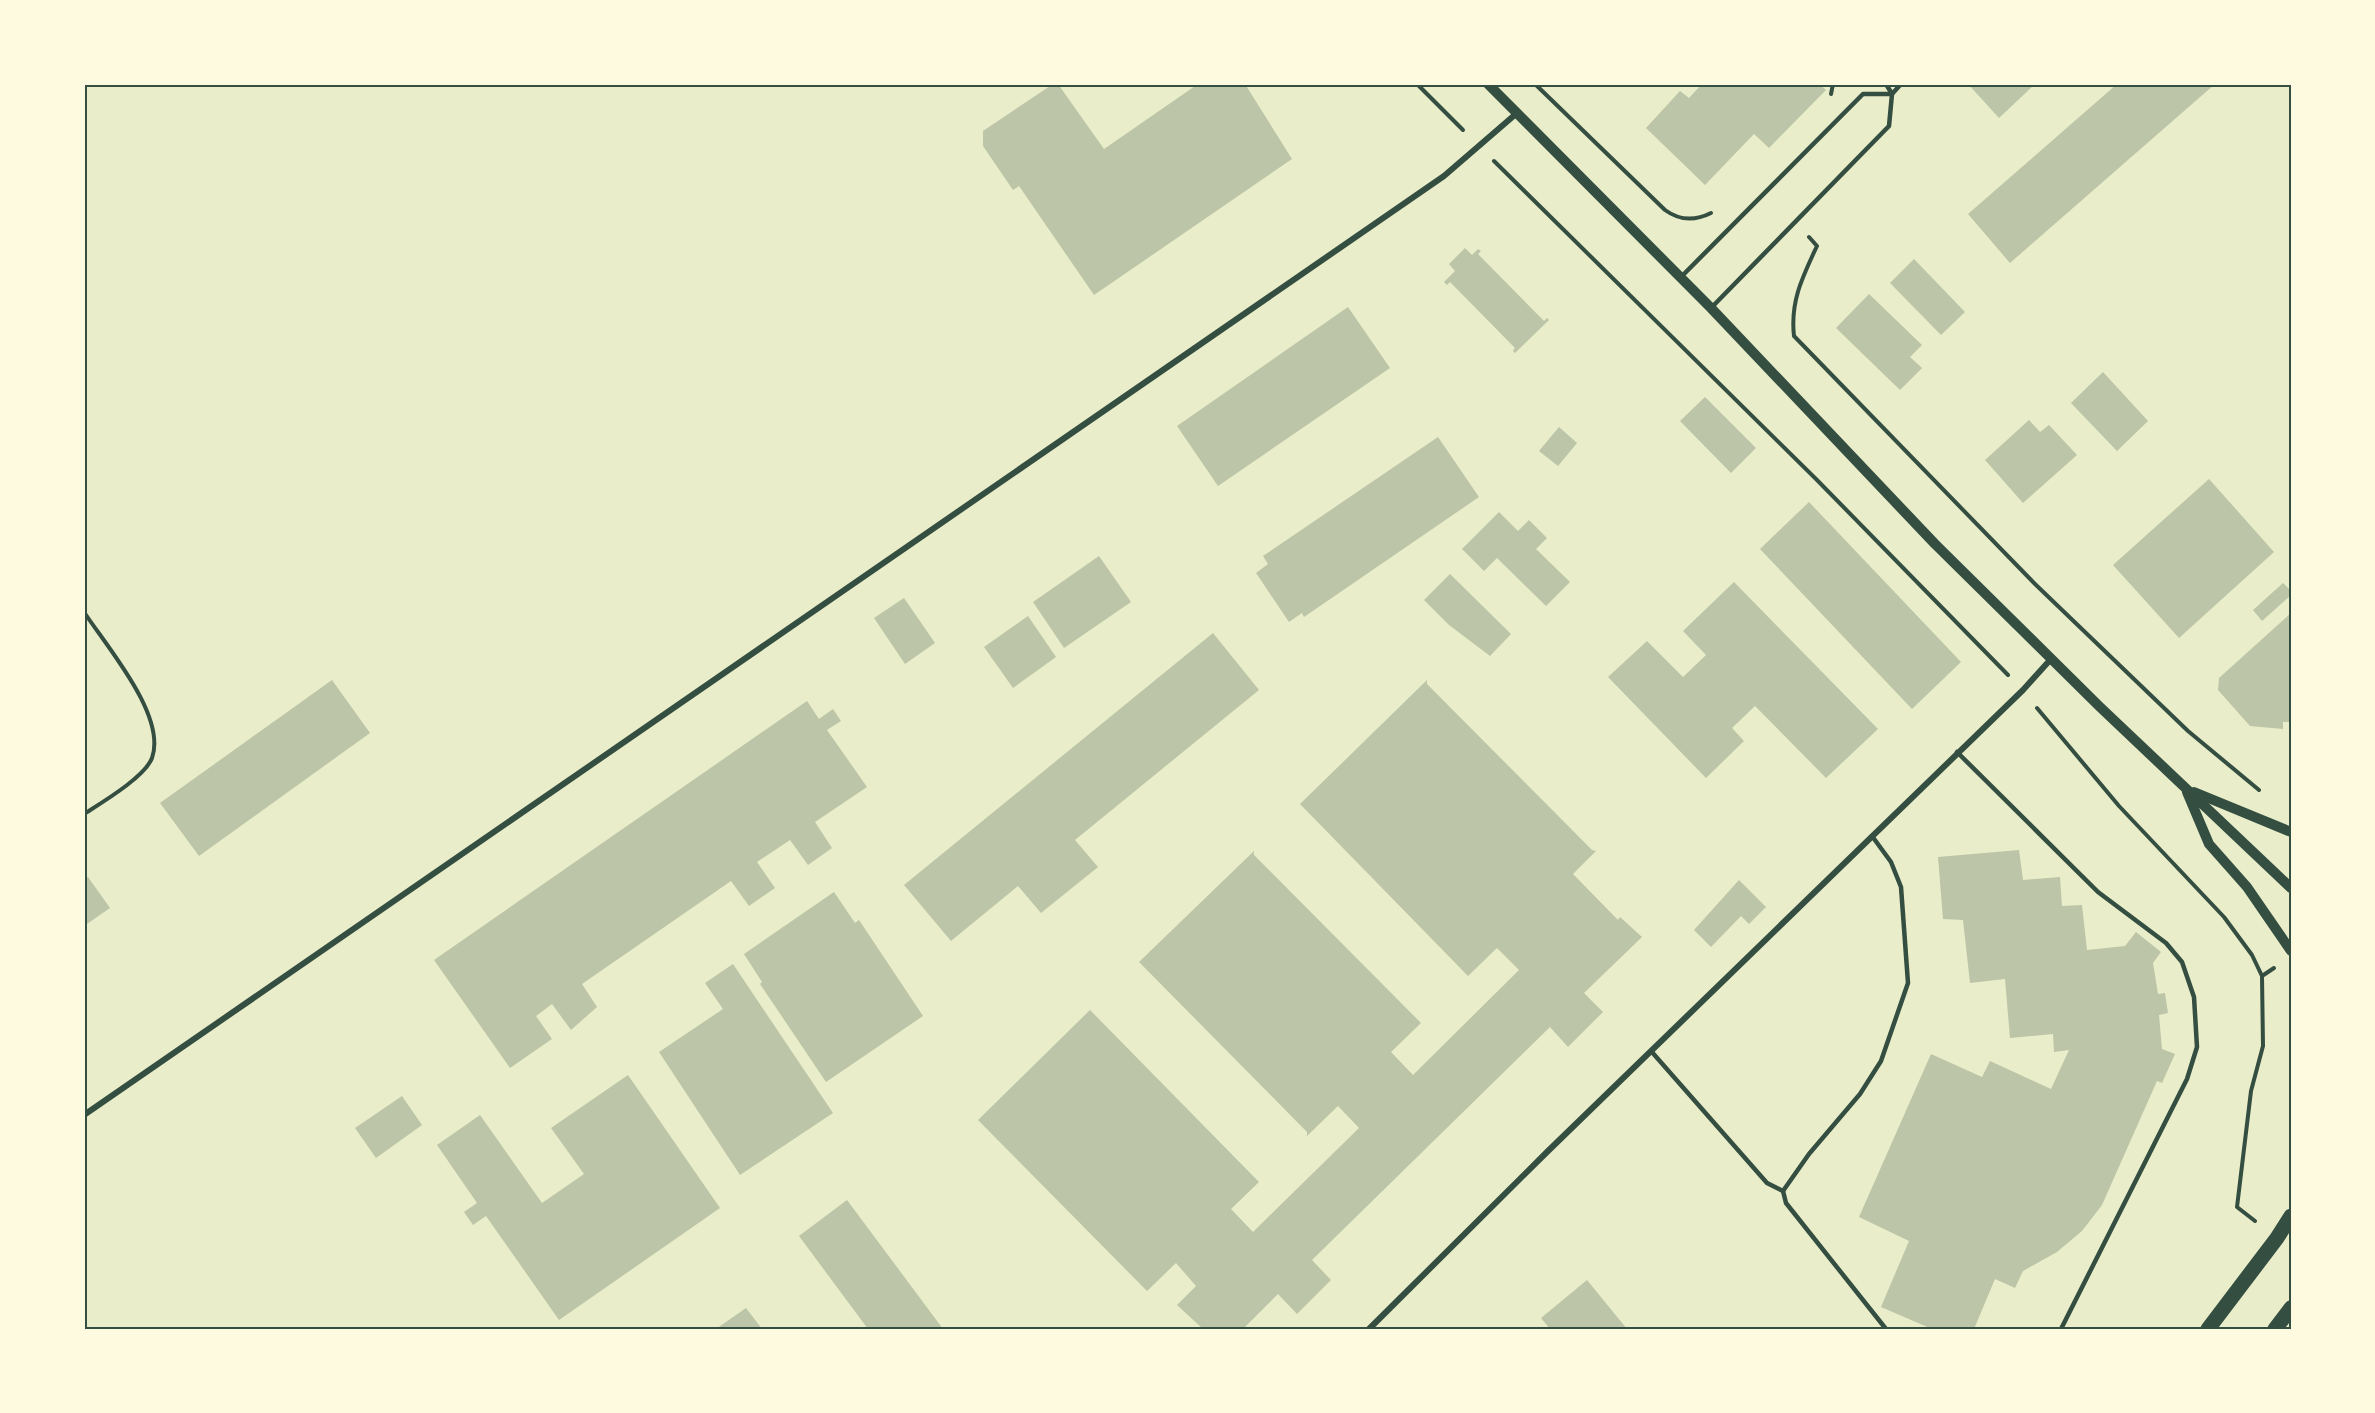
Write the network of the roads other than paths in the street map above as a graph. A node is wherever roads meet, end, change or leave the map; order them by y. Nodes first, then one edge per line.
1 (1488, 84) edge
2 (1886, 84) edge
3 (1901, 84) edge
4 (1892, 94) junction
5 (1516, 113) junction
6 (1680, 277) junction
7 (1711, 308) junction
8 (2051, 659) junction
9 (1957, 752) junction
10 (2185, 789) junction
11 (2291, 832) edge
12 (1872, 836) junction
13 (2291, 888) edge
14 (2291, 951) edge
15 (1651, 1051) junction
16 (84, 1115) edge
17 (1783, 1191) junction
18 (2291, 1216) edge
19 (2291, 1308) edge
20 (1369, 1329) edge
21 (1886, 1329) edge
22 (2061, 1329) edge
23 (2208, 1329) edge
24 (2275, 1329) edge

1 - 5 street
2 - 4 lane
3 - 4 lane
4 - 6 lane
4 - 7 lane
5 - 6 street
5 - 16 street
6 - 7 street
7 - 8 street
8 - 9 street
8 - 10 street
9 - 12 street
9 - 22 lane
10 - 11 street
10 - 13 street
10 - 14 street
12 - 15 street
12 - 17 lane
15 - 17 lane
15 - 20 street
17 - 21 lane
18 - 23 main road
19 - 24 main road

